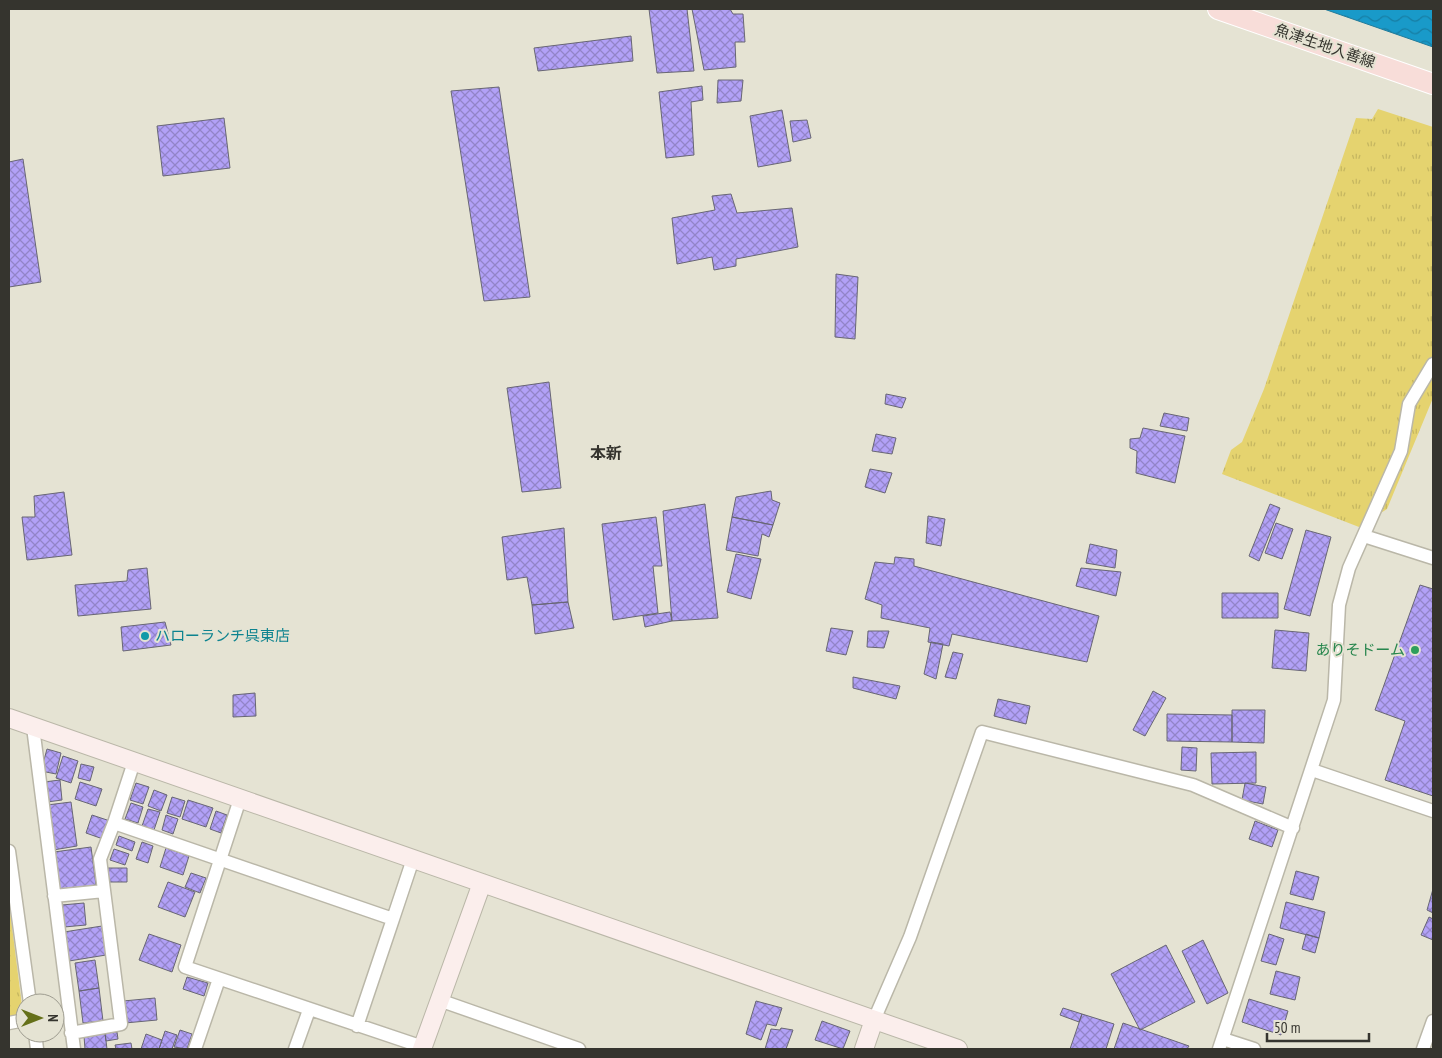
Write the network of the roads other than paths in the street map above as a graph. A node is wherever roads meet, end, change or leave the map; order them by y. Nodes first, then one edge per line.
1 (1218, 9) edge
2 (1433, 84) edge
3 (1433, 364) edge
4 (1364, 536) junction
5 (1433, 558) edge
6 (9, 718) edge
7 (33, 727) junction
8 (134, 762) junction
9 (1312, 770) junction
10 (240, 799) junction
11 (1433, 811) edge
12 (114, 823) junction
13 (1293, 828) junction
14 (9, 851) edge
15 (413, 859) junction
16 (220, 860) junction
17 (482, 883) junction
18 (104, 891) junction
19 (54, 896) junction
20 (392, 919) junction
21 (219, 979) junction
22 (29, 993) edge
23 (438, 1000) junction
24 (309, 1010) junction
25 (874, 1020) junction
26 (1433, 1021) edge
27 (357, 1026) junction
28 (72, 1033) junction
29 (1221, 1044) edge
30 (423, 1048) edge
31 (74, 1049) edge
32 (195, 1049) edge
33 (295, 1049) edge
34 (579, 1049) edge
35 (864, 1049) edge
36 (958, 1049) edge
37 (1254, 1049) edge
38 (1423, 1049) edge

1 - 2 main road, 魚津生地入善線
3 - 4 street
4 - 5 street
4 - 9 street
6 - 7 street
7 - 8 street
7 - 19 street
8 - 10 street
8 - 12 street
9 - 11 street
9 - 13 street
10 - 15 street
10 - 16 street
12 - 16 street
12 - 18 street
13 - 25 street
13 - 29 street
14 - 22 street
15 - 17 street
15 - 20 street
16 - 20 street
16 - 21 street
17 - 23 street
17 - 25 street
18 - 19 street
18 - 28 street
19 - 28 street
20 - 27 street
21 - 24 street
21 - 32 street
23 - 30 street
23 - 34 street
24 - 27 street
24 - 33 street
25 - 35 street
25 - 36 street
26 - 38 street
27 - 30 street
28 - 31 street
29 - 37 street

